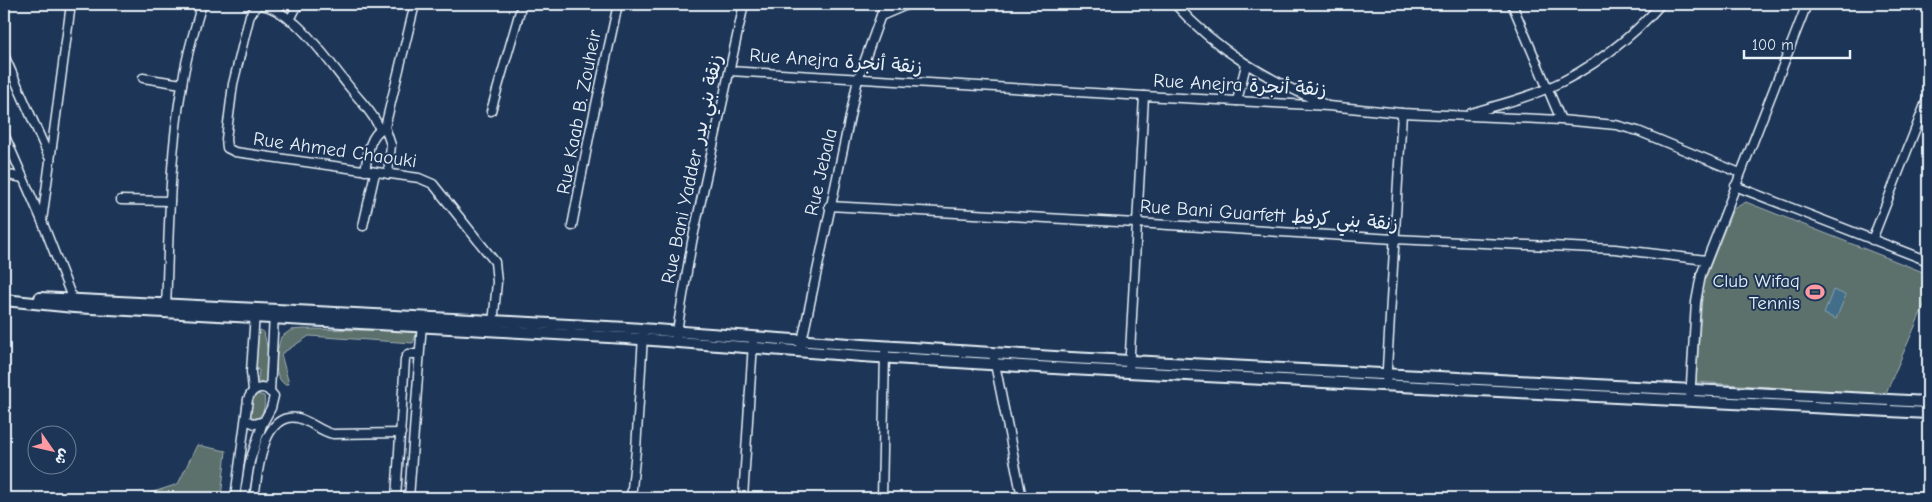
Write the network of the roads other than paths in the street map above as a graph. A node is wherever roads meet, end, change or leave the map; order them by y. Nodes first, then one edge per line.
1 (71, 4) edge
2 (202, 4) edge
3 (298, 4) edge
4 (415, 4) edge
5 (522, 4) edge
6 (618, 4) edge
7 (744, 4) edge
8 (886, 4) edge
9 (909, 4) edge
10 (1175, 4) edge
11 (1512, 4) edge
12 (1661, 4) edge
13 (1807, 4) edge
14 (881, 16) junction
15 (290, 20) junction
16 (4, 55) edge
17 (1246, 65) junction
18 (730, 71) junction
19 (143, 78) dead end
20 (858, 79) junction
21 (182, 84) junction
22 (1549, 88) junction
23 (1144, 96) junction
24 (1928, 97) edge
25 (1237, 101) junction
26 (1328, 106) junction
27 (491, 110) dead end
28 (1402, 113) junction
29 (1465, 115) junction
30 (1560, 120) junction
31 (382, 129) junction
32 (4, 134) edge
33 (50, 159) junction
34 (365, 171) junction
35 (375, 173) junction
36 (1740, 173) junction
37 (4, 174) edge
38 (388, 174) junction
39 (23, 178) junction
40 (1735, 186) junction
41 (121, 200) dead end
42 (170, 201) junction
43 (829, 206) junction
44 (42, 221) junction
45 (1136, 223) junction
46 (364, 226) dead end
47 (572, 226) dead end
48 (1394, 239) junction
49 (1872, 240) junction
50 (1706, 260) junction
51 (1928, 262) edge
52 (4, 294) edge
53 (4, 300) edge
54 (18, 302) junction
55 (74, 304) junction
56 (4, 307) edge
57 (166, 308) junction
58 (255, 313) junction
59 (274, 314) junction
60 (422, 323) junction
61 (493, 326) junction
62 (643, 334) junction
63 (676, 336) junction
64 (753, 342) junction
65 (801, 346) junction
66 (885, 352) junction
67 (418, 354) junction
68 (994, 359) junction
69 (1129, 366) junction
70 (1386, 379) junction
71 (253, 390) junction
72 (270, 392) junction
73 (1690, 395) junction
74 (1928, 402) edge
75 (1928, 412) edge
76 (246, 420) junction
77 (263, 422) junction
78 (400, 433) junction
79 (235, 498) edge
80 (244, 498) edge
81 (254, 498) edge
82 (396, 498) edge
83 (409, 498) edge
84 (631, 498) edge
85 (743, 498) edge
86 (882, 498) edge
87 (1022, 498) edge

1 - 33 street
2 - 21 street
3 - 15 street
4 - 31 street
5 - 27 street
6 - 47 street, Rue Kaab B. Zouheir
7 - 18 street, Rue Bani Yadder زنقة بني يدر
8 - 14 street, Rue Jebala
9 - 14 street
10 - 17 street
11 - 22 street
12 - 22 street
13 - 36 street
14 - 20 street, Rue Jebala
15 - 31 street
15 - 34 street, Rue Ahmed Chaouki
16 - 33 street
17 - 25 street
17 - 26 street
18 - 20 street, Rue Anejra زنقة أنجرة
18 - 63 street, Rue Bani Yadder زنقة بني يدر
19 - 21 street
20 - 23 street, Rue Anejra زنقة أنجرة
20 - 43 street, Rue Jebala
21 - 42 street
22 - 29 street
22 - 30 street
23 - 25 street, Rue Anejra زنقة أنجرة
23 - 45 street
24 - 49 street
25 - 26 street, Rue Anejra زنقة أنجرة
26 - 28 street, Rue Anejra زنقة أنجرة
28 - 29 street, Rue Anejra زنقة أنجرة
28 - 48 street
29 - 30 street, Rue Anejra زنقة أنجرة
30 - 36 street, Rue Anejra زنقة أنجرة
31 - 34 street
31 - 38 street
32 - 39 street
33 - 44 street
34 - 35 street, Rue Ahmed Chaouki
35 - 38 street, Rue Ahmed Chaouki
35 - 46 street
36 - 40 street
37 - 39 street
38 - 61 street, Rue Ahmed Chaouki
39 - 44 street
40 - 49 street
40 - 50 street
41 - 42 street
42 - 57 street
43 - 45 street, Rue Bani Guarfett زنقة بني كرفط
43 - 65 street, Rue Jebala
44 - 55 street
45 - 48 street, Rue Bani Guarfett زنقة بني كرفط
45 - 69 street
48 - 50 street, Rue Bani Guarfett زنقة بني كرفط
48 - 70 street
49 - 51 street
50 - 73 street
52 - 55 street
53 - 54 street
54 - 55 street
54 - 56 street
55 - 57 street
57 - 58 street
58 - 59 street
58 - 71 street
59 - 60 street
59 - 72 street
60 - 61 street
60 - 67 street
61 - 62 street
62 - 63 street
62 - 84 street
63 - 64 street
64 - 65 street
64 - 85 street
65 - 66 street
66 - 68 street
66 - 86 street
67 - 78 street
67 - 83 street
68 - 69 street
68 - 87 street
69 - 70 street
70 - 73 street
71 - 72 street
71 - 76 street
72 - 77 street
73 - 74 street
73 - 75 street
76 - 77 street
76 - 79 street
77 - 80 street
78 - 81 street
78 - 82 street

